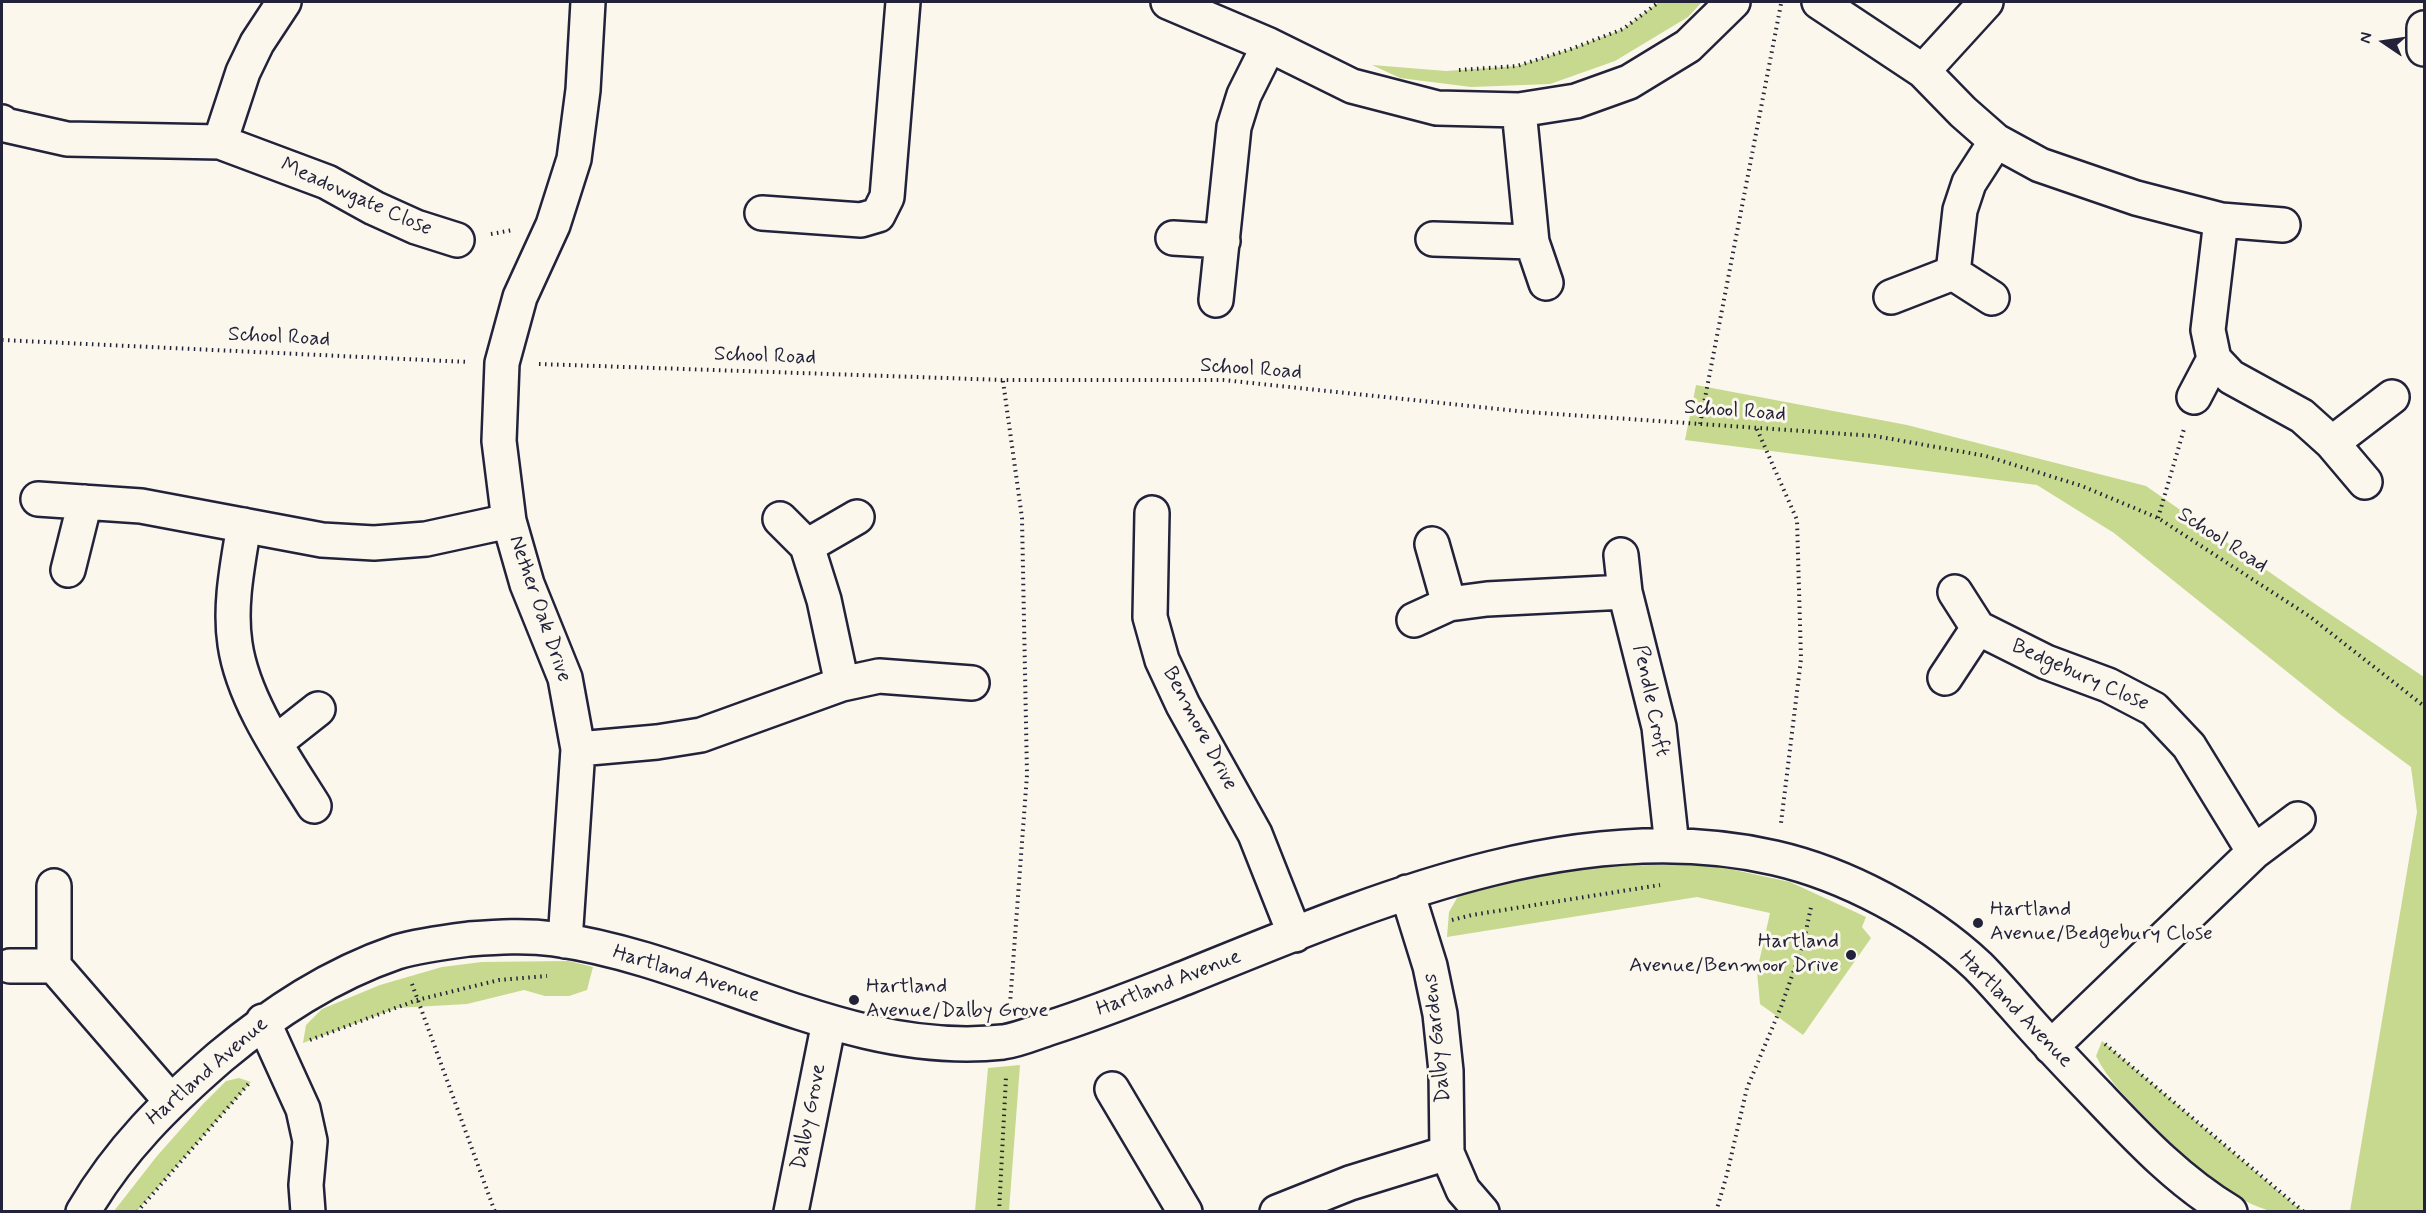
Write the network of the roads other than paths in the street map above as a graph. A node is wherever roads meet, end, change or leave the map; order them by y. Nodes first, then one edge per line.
1 (284, 2) edge
2 (588, 2) edge
3 (903, 2) edge
4 (1168, 2) edge
5 (1733, 2) edge
6 (1819, 2) edge
7 (1986, 2) edge
8 (2424, 28) edge
9 (1269, 45) junction
10 (2424, 49) edge
11 (1923, 71) junction
12 (1519, 110) junction
13 (3, 128) edge
14 (1996, 141) junction
15 (220, 142) junction
16 (762, 213) dead end
17 (2221, 220) junction
18 (2283, 225) dead end
19 (1173, 238) dead end
20 (1433, 239) dead end
21 (458, 240) road end
22 (1223, 241) junction
23 (1532, 242) junction
24 (1953, 273) junction
25 (1546, 283) dead end
26 (1891, 297) dead end
27 (1992, 298) dead end
28 (1216, 300) dead end
29 (2214, 359) junction
30 (2194, 397) road end
31 (2392, 398) dead end
32 (2332, 443) junction
33 (2365, 482) dead end
34 (38, 499) dead end
35 (85, 502) junction
36 (1152, 513) dead end
37 (856, 517) dead end
38 (780, 519) dead end
39 (509, 521) junction
40 (244, 525) junction
41 (1432, 544) dead end
42 (807, 546) junction
43 (1622, 555) dead end
44 (68, 570) dead end
45 (1625, 592) junction
46 (1955, 592) dead end
47 (1449, 604) junction
48 (1414, 620) dead end
49 (1978, 628) junction
50 (1944, 678) dead end
51 (972, 683) dead end
52 (842, 684) junction
53 (318, 710) dead end
54 (275, 743) junction
55 (578, 749) junction
56 (314, 806) dead end
57 (2298, 819) dead end
58 (1672, 846) junction
59 (2254, 852) junction
60 (54, 886) dead end
61 (1407, 892) junction
62 (1295, 935) junction
63 (565, 941) junction
64 (10, 966) dead end
65 (54, 966) junction
66 (263, 1022) junction
67 (829, 1022) junction
68 (2051, 1047) junction
69 (1112, 1089) dead end
70 (170, 1100) junction
71 (1447, 1153) junction
72 (2198, 1203) edge
73 (83, 1212) edge
74 (308, 1212) edge
75 (791, 1212) edge
76 (1185, 1212) edge
77 (1277, 1212) edge
78 (1482, 1212) edge
79 (2230, 1212) edge

1 - 15 street
2 - 39 street, Nether Oak Drive
3 - 16 street
4 - 9 street
5 - 12 street
6 - 11 street
7 - 11 street
8 - 10 street
9 - 12 street
9 - 22 street
11 - 14 street
12 - 23 street
13 - 15 street, Meadowgate Close
14 - 17 street
14 - 24 street
15 - 21 street, Meadowgate Close
17 - 18 street
17 - 29 street
19 - 22 street
20 - 23 street
22 - 28 street
23 - 25 street
24 - 26 street
24 - 27 street
29 - 30 street
29 - 32 street
31 - 32 street
32 - 33 street
34 - 35 street
35 - 40 street
35 - 44 street
36 - 62 street, Benmore Drive
37 - 42 street
38 - 42 street
39 - 40 street
39 - 55 street, Nether Oak Drive
40 - 54 street
41 - 47 street
42 - 52 street
43 - 45 street, Pendle Croft
45 - 47 street
45 - 58 street, Pendle Croft
46 - 49 street
47 - 48 street
49 - 50 street
49 - 59 street, Bedgebury Close
51 - 52 street
52 - 55 street
53 - 54 street
54 - 56 street
55 - 63 street, Nether Oak Drive
57 - 59 street
58 - 61 street, Hartland Avenue
58 - 68 street, Hartland Avenue
59 - 68 street
60 - 65 street
61 - 62 street, Hartland Avenue
61 - 71 street, Dalby Gardens
62 - 67 street, Hartland Avenue
63 - 66 street, Hartland Avenue
63 - 67 street, Hartland Avenue
64 - 65 street
65 - 70 street
66 - 70 street, Hartland Avenue
66 - 74 street
67 - 75 street, Dalby Grove
68 - 72 street, Hartland Avenue
69 - 76 street
70 - 73 street, Hartland Avenue
71 - 77 street
71 - 78 street, Dalby Gardens
72 - 79 street, Hartland Avenue

